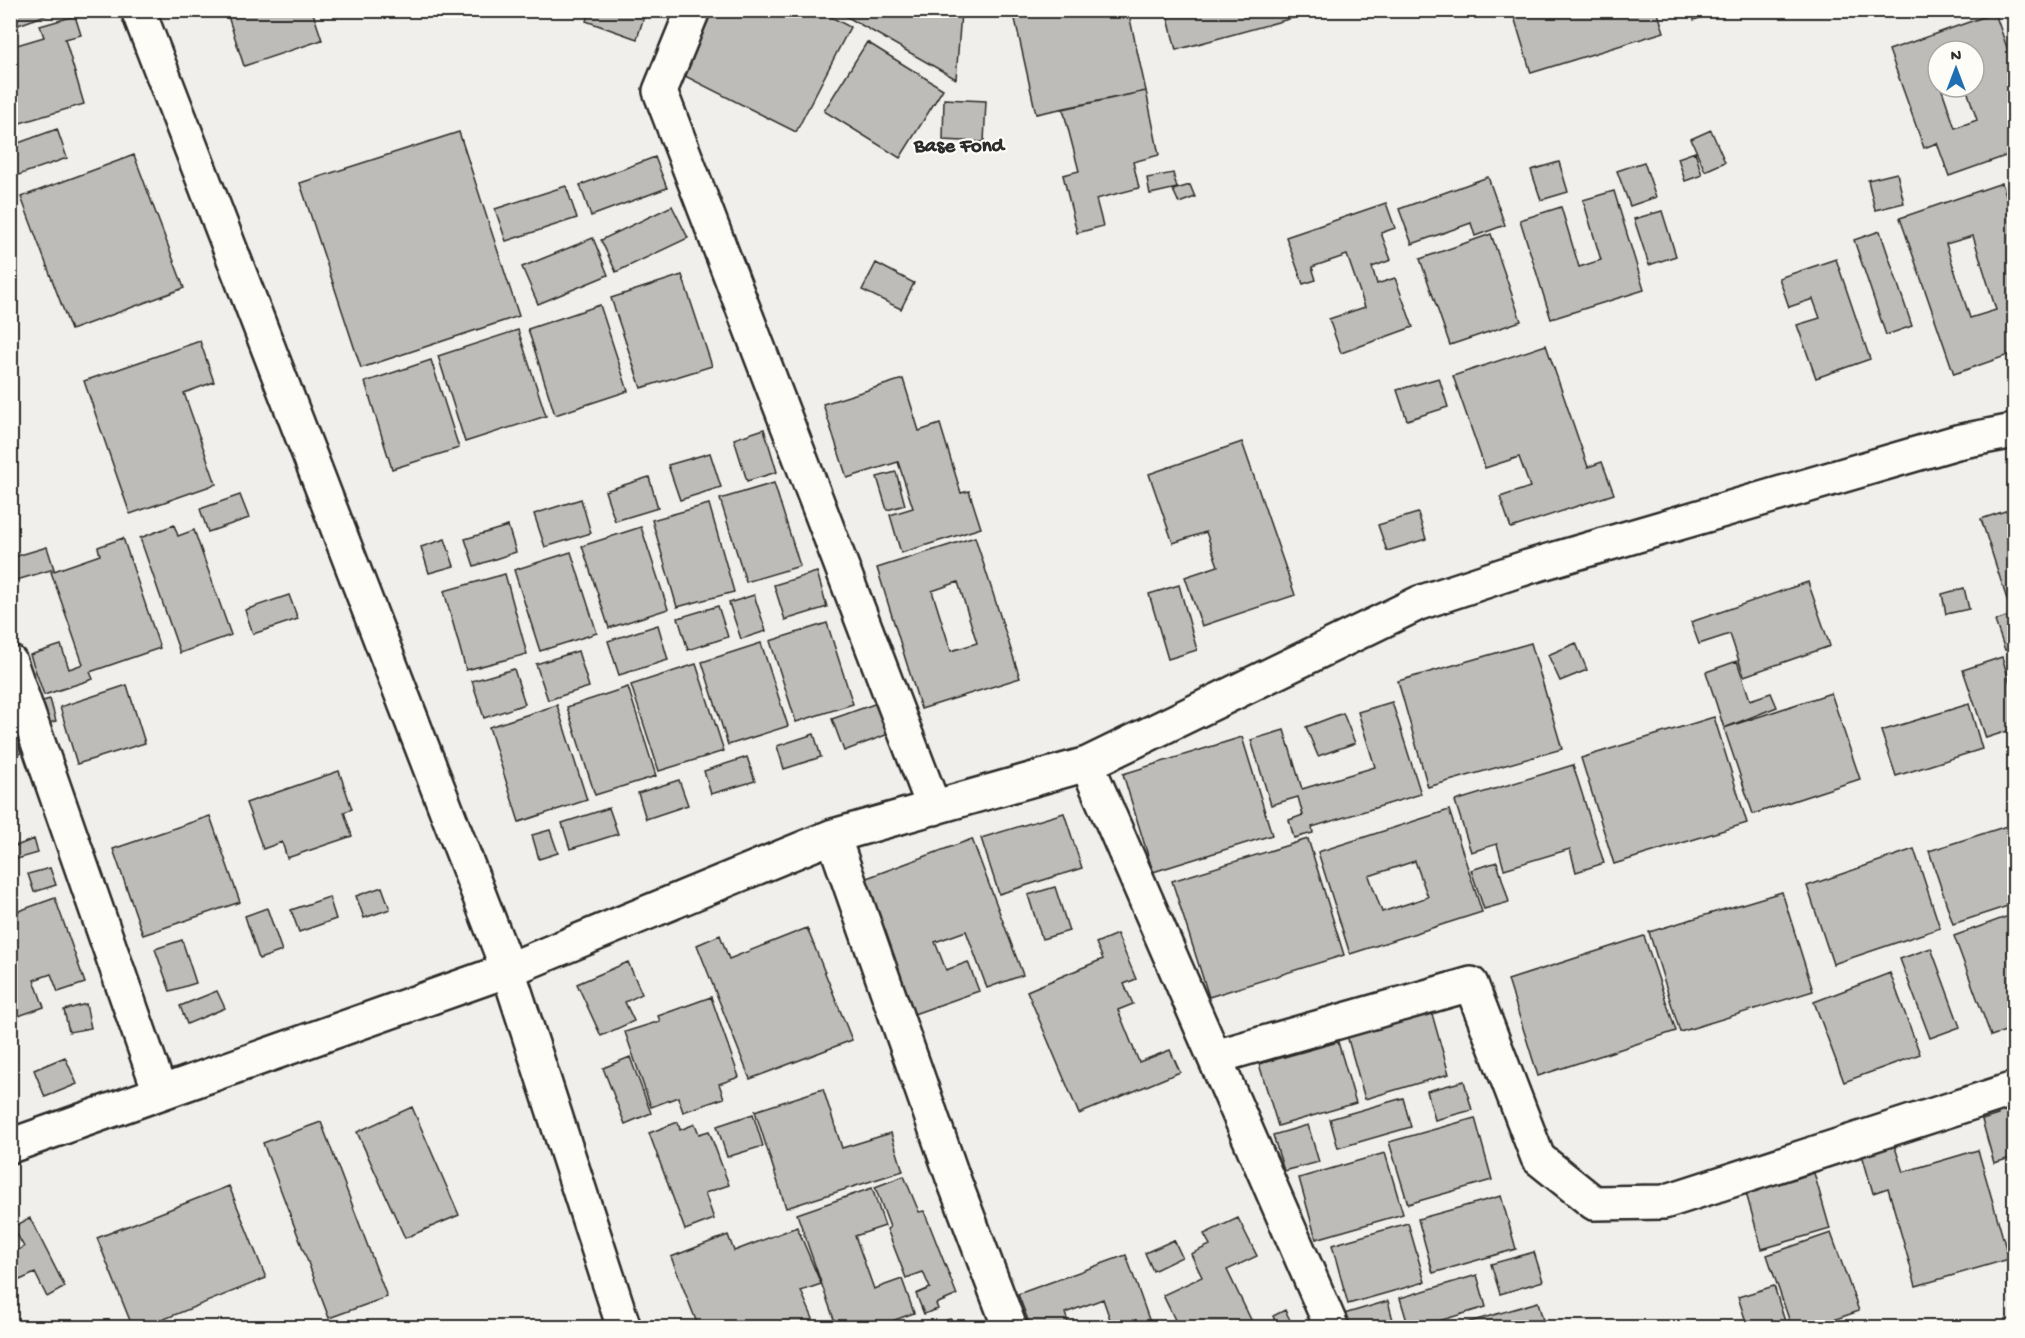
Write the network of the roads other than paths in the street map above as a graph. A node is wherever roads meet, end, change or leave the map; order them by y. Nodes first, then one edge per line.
1 (138, 10) edge
2 (693, 10) edge
3 (2014, 431) edge
4 (10, 662) edge
5 (1087, 764) junction
6 (934, 808) junction
7 (833, 836) junction
8 (508, 970) junction
9 (1215, 1057) junction
10 (2014, 1089) edge
11 (160, 1092) junction
12 (10, 1146) edge
13 (624, 1328) edge
14 (1010, 1328) edge
15 (1332, 1328) edge

1 - 8 street
2 - 6 street
3 - 5 street
4 - 11 street
5 - 6 street
5 - 9 street
6 - 7 street
7 - 8 street
7 - 14 street
8 - 11 street
8 - 13 street
9 - 10 street
9 - 15 street
11 - 12 street

